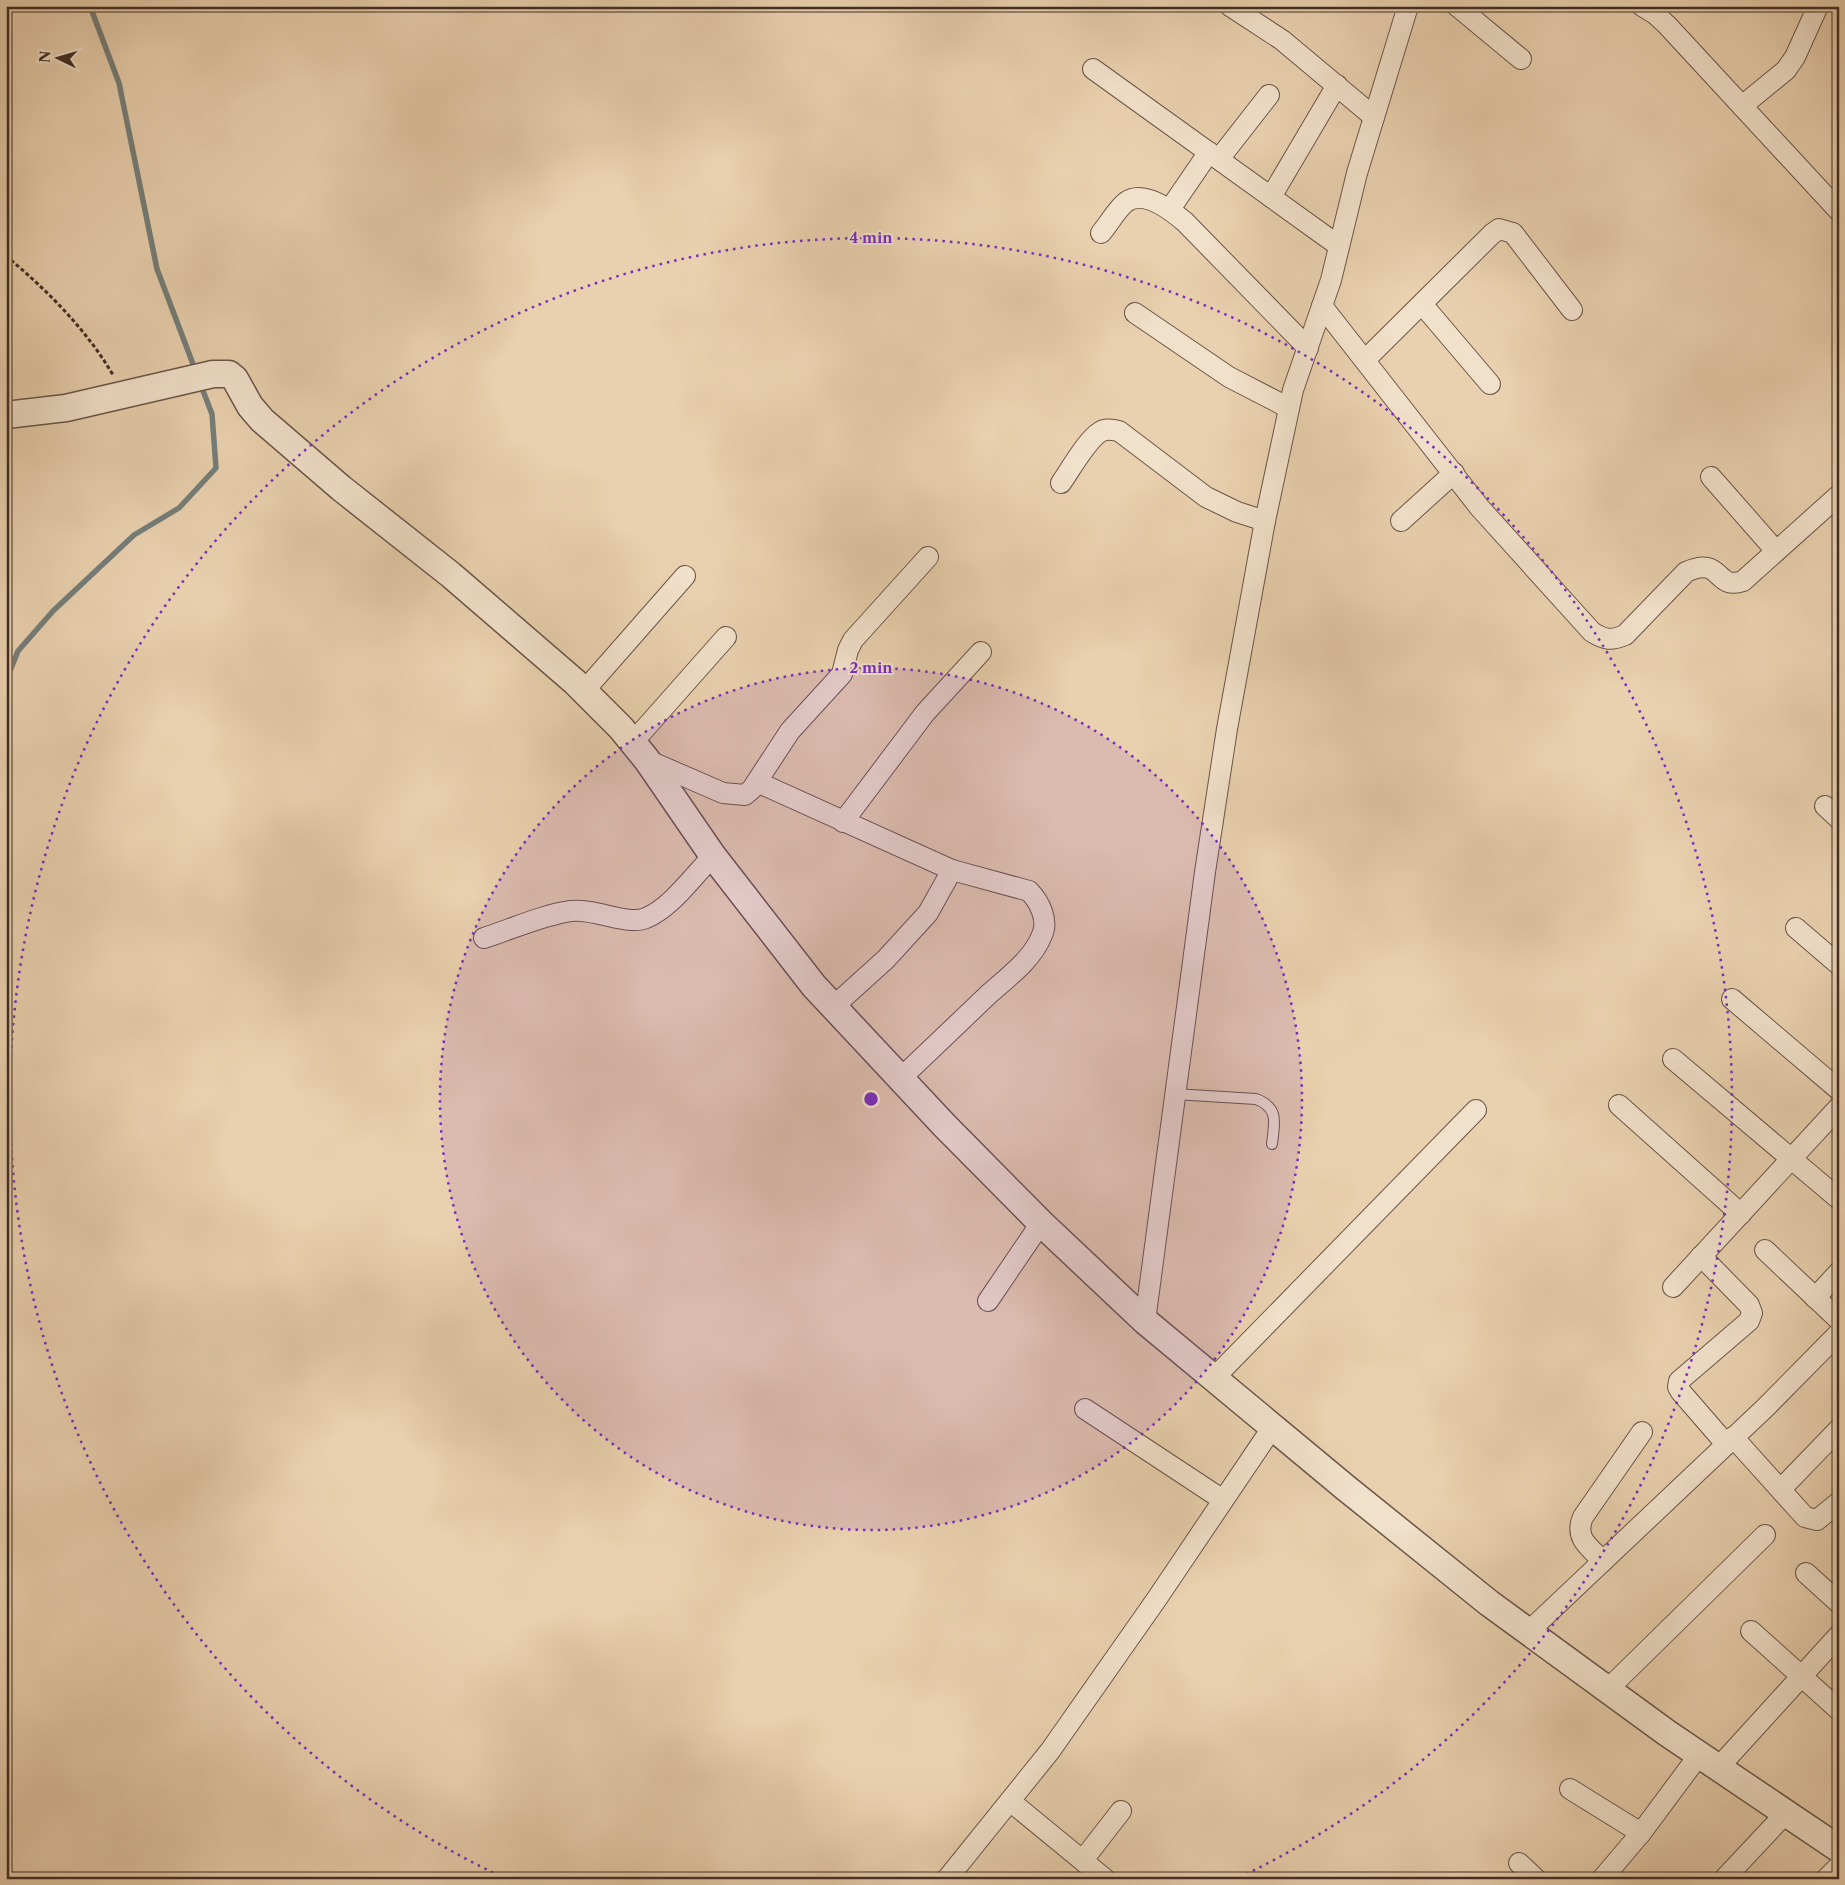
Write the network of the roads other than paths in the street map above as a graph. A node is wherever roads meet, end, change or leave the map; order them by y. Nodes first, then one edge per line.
1 (1230, 6) edge
2 (1408, 6) edge
3 (1457, 6) edge
4 (1642, 6) edge
5 (1818, 6) edge
6 (1521, 59) dead end
7 (1093, 69) dead end
8 (1338, 85) junction
9 (1269, 95) dead end
10 (1742, 106) junction
11 (1374, 117) junction
12 (1214, 156) junction
13 (1271, 197) junction
14 (1170, 209) junction
15 (1839, 211) edge
16 (1101, 233) dead end
17 (1339, 246) junction
18 (1422, 304) junction
19 (1322, 306) junction
20 (1572, 310) dead end
21 (1135, 313) dead end
22 (1308, 348) junction
23 (1365, 360) junction
24 (1490, 384) dead end
25 (1289, 408) junction
26 (6, 415) edge
27 (1454, 473) junction
28 (1711, 477) dead end
29 (1061, 483) dead end
30 (1836, 502) edge
31 (1264, 521) junction
32 (1400, 521) dead end
33 (1776, 551) junction
34 (928, 557) dead end
35 (686, 576) dead end
36 (726, 637) dead end
37 (981, 652) dead end
38 (584, 691) junction
39 (640, 751) junction
40 (757, 782) junction
41 (843, 822) junction
42 (712, 856) junction
43 (952, 870) junction
44 (1796, 928) dead end
45 (484, 938) dead end
46 (1839, 965) edge
47 (1732, 999) dead end
48 (834, 1007) junction
49 (1673, 1059) dead end
50 (900, 1078) junction
51 (1839, 1090) edge
52 (1174, 1094) junction
53 (1619, 1105) dead end
54 (1839, 1107) edge
55 (1476, 1110) dead end
56 (1272, 1144) dead end
57 (1792, 1158) junction
58 (1839, 1198) edge
59 (1741, 1214) junction
60 (1041, 1223) junction
61 (1765, 1250) dead end
62 (1701, 1256) junction
63 (1839, 1272) edge
64 (1673, 1288) dead end
65 (1815, 1298) junction
66 (988, 1301) dead end
67 (1839, 1320) edge
68 (1146, 1321) junction
69 (1839, 1333) edge
70 (1213, 1379) junction
71 (1085, 1409) dead end
72 (1272, 1428) junction
73 (1839, 1429) edge
74 (1642, 1432) dead end
75 (1730, 1441) junction
76 (1781, 1490) junction
77 (1224, 1500) junction
78 (1839, 1502) edge
79 (1765, 1535) dead end
80 (1603, 1560) junction
81 (1806, 1574) dead end
82 (1839, 1603) edge
83 (1528, 1632) junction
84 (1751, 1632) dead end
85 (1839, 1635) edge
86 (1802, 1676) junction
87 (1607, 1690) junction
88 (1839, 1710) edge
89 (1709, 1762) junction
90 (1570, 1789) dead end
91 (1010, 1800) junction
92 (1121, 1811) dead end
93 (1785, 1814) junction
94 (1640, 1833) junction
95 (1839, 1848) edge
96 (1083, 1860) junction
97 (1519, 1863) dead end
98 (1839, 1866) edge
99 (952, 1877) edge
100 (1105, 1879) edge
101 (1536, 1879) edge
102 (1602, 1879) edge
103 (1724, 1879) edge
104 (1826, 1879) edge

1 - 8 street
2 - 11 street
3 - 6 street
4 - 10 street
5 - 10 street
7 - 12 street
8 - 11 street
8 - 13 street
9 - 12 street
10 - 15 street
11 - 17 street
12 - 13 street
12 - 14 street
13 - 17 street
14 - 16 street
14 - 22 street
17 - 19 street
18 - 20 street
18 - 23 street
18 - 24 street
19 - 22 street
19 - 23 street
21 - 25 street
22 - 25 street
23 - 27 street
25 - 31 street
26 - 38 street
27 - 32 street
27 - 33 street
28 - 33 street
29 - 31 street
30 - 33 street
31 - 52 street
34 - 40 street
35 - 38 street
36 - 39 street
37 - 41 street
38 - 39 street
39 - 40 street
39 - 42 street
40 - 41 street
41 - 43 street
42 - 45 street
42 - 48 street
43 - 48 street
43 - 50 street
44 - 46 street
47 - 51 street
48 - 50 street
49 - 57 street
50 - 60 street
52 - 56 lane
52 - 68 street
53 - 59 street
54 - 57 street
55 - 70 street
57 - 58 street
57 - 59 street
59 - 62 street
60 - 66 street
60 - 68 street
61 - 65 street
62 - 64 street
62 - 75 street
63 - 65 street
65 - 67 street
68 - 70 street
69 - 75 street
70 - 72 street
71 - 77 street
72 - 77 street
72 - 83 street
73 - 76 street
74 - 80 street
75 - 76 street
75 - 80 street
76 - 78 street
77 - 91 street
79 - 87 street
80 - 83 street
81 - 82 street
83 - 87 street
84 - 86 street
85 - 86 street
86 - 88 street
86 - 89 street
87 - 89 street
89 - 93 street
89 - 94 street
90 - 94 street
91 - 96 street
91 - 99 street
92 - 96 street
93 - 95 street
93 - 103 street
94 - 102 street
96 - 100 street
97 - 101 street
98 - 104 street

